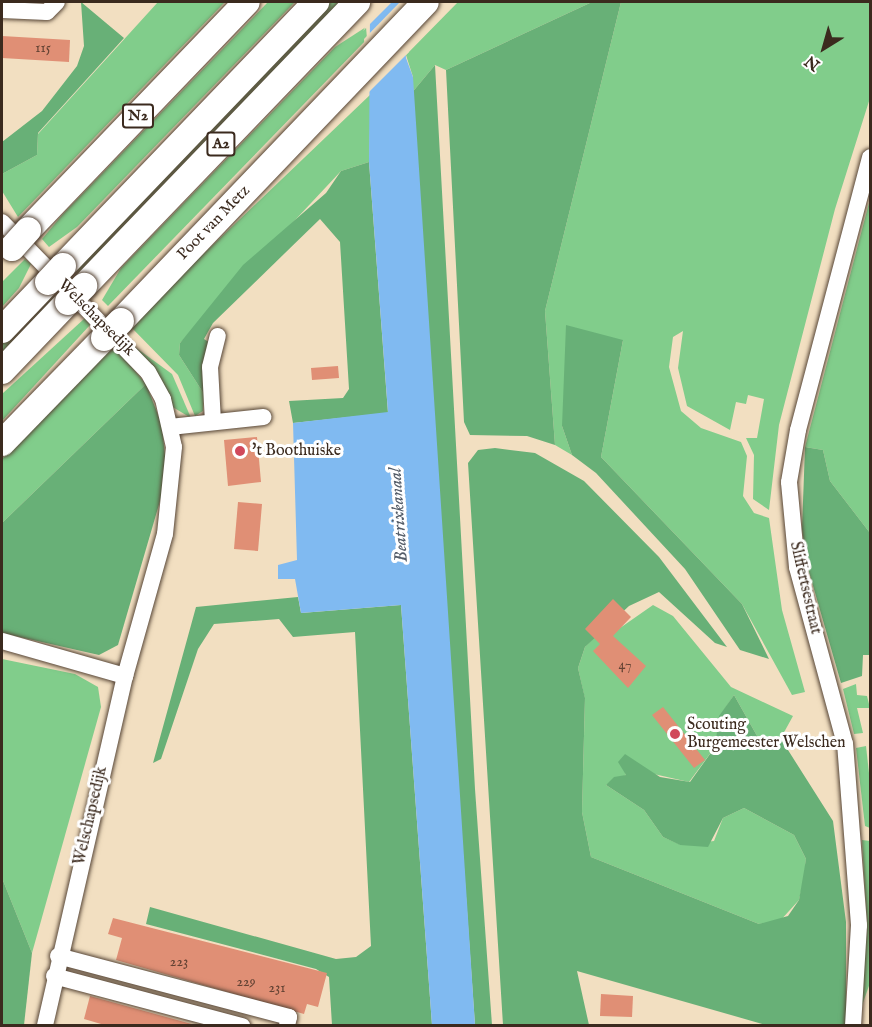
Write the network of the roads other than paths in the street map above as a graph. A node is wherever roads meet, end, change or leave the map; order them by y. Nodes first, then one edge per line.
1 (57, 2) edge
2 (247, 2) edge
3 (316, 2) edge
4 (357, 2) edge
5 (439, 2) edge
6 (2, 10) edge
7 (416, 12) edge
8 (870, 157) edge
9 (2, 222) edge
10 (14, 246) edge
11 (2, 330) edge
12 (218, 336) dead end
13 (2, 371) edge
14 (263, 417) dead end
15 (213, 422) junction
16 (170, 427) junction
17 (2, 443) edge
18 (2, 641) edge
19 (125, 676) junction
20 (58, 956) junction
21 (54, 976) junction
22 (45, 1026) edge
23 (242, 1026) edge
24 (287, 1026) edge
25 (853, 1026) edge

1 - 6 street
2 - 10 highway, N2
3 - 11 highway, A2
4 - 13 highway, A2
5 - 7 highway, Poot van Metz
7 - 17 highway, Poot van Metz
8 - 25 street, Sliffertsestraat
9 - 16 street, Welschapsedijk
12 - 15 street
14 - 15 street
15 - 16 street
16 - 19 street, Welschapsedijk
18 - 19 street
19 - 20 street, Welschapsedijk
20 - 21 street, Welschapsedijk
20 - 24 street
21 - 22 street, Welschapsedijk
21 - 23 street

